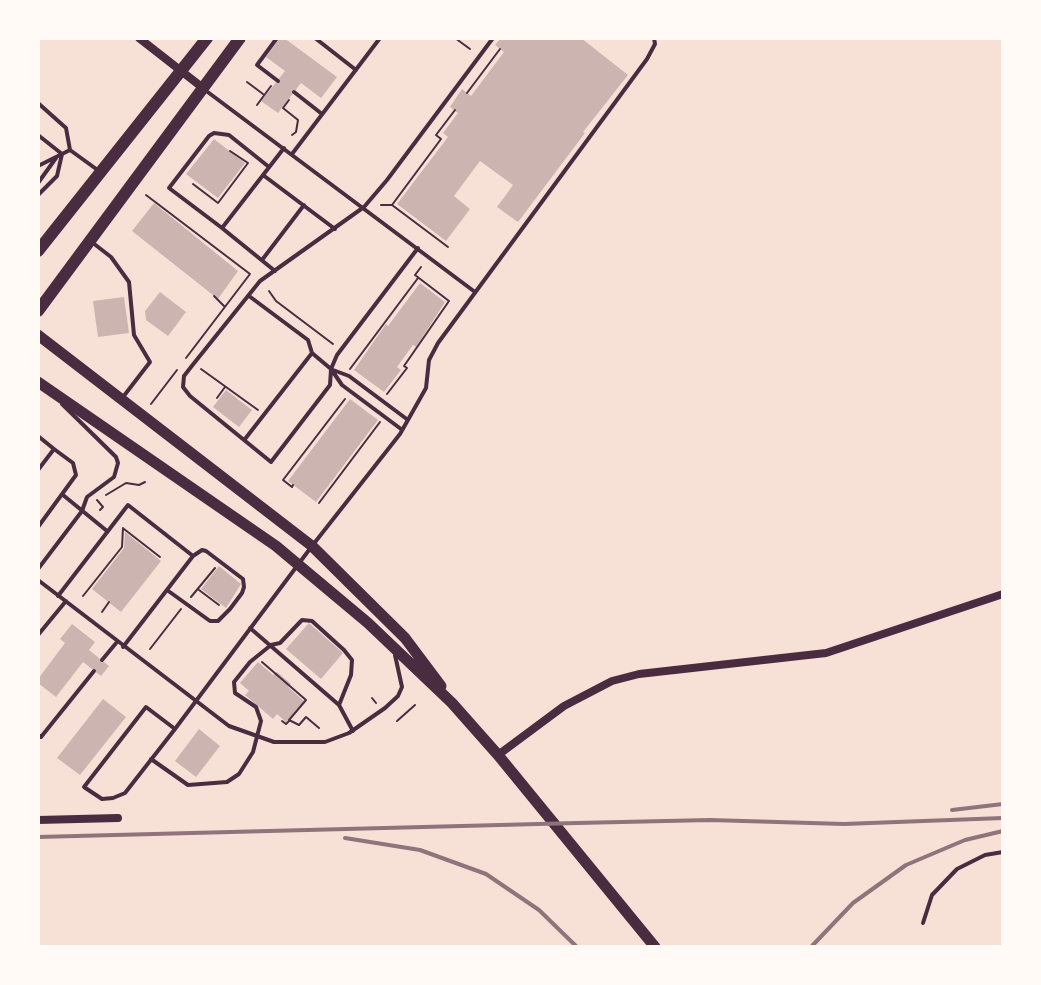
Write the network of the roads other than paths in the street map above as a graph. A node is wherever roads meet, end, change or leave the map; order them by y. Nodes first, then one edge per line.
1 (139, 38) edge
2 (207, 38) edge
3 (240, 38) edge
4 (277, 38) edge
5 (315, 38) edge
6 (380, 38) edge
7 (493, 38) edge
8 (654, 38) edge
9 (356, 70) junction
10 (181, 72) junction
11 (277, 83) road end
12 (203, 88) junction
13 (292, 95) road end
14 (38, 103) edge
15 (322, 114) junction
16 (38, 135) edge
17 (284, 148) junction
18 (70, 150) junction
19 (292, 154) junction
20 (60, 156) junction
21 (38, 166) edge
22 (269, 167) junction
23 (101, 173) junction
24 (263, 175) junction
25 (38, 183) edge
26 (38, 195) edge
27 (304, 205) junction
28 (364, 207) junction
29 (222, 228) junction
30 (336, 229) junction
31 (90, 241) junction
32 (418, 248) junction
33 (38, 251) edge
34 (262, 260) junction
35 (275, 271) junction
36 (475, 292) junction
37 (249, 296) junction
38 (38, 311) edge
39 (38, 335) edge
40 (312, 353) junction
41 (331, 369) junction
42 (38, 382) edge
43 (49, 391) junction
44 (121, 399) junction
45 (408, 420) junction
46 (402, 430) junction
47 (38, 436) edge
48 (245, 439) junction
49 (54, 449) junction
50 (38, 470) edge
51 (63, 495) junction
52 (82, 511) junction
53 (38, 527) edge
54 (107, 531) junction
55 (312, 546) junction
56 (193, 556) junction
57 (299, 564) junction
58 (38, 569) edge
59 (38, 580) edge
60 (167, 590) junction
61 (1003, 594) edge
62 (58, 596) junction
63 (66, 601) junction
64 (250, 628) junction
65 (38, 635) edge
66 (117, 642) junction
67 (271, 645) junction
68 (123, 647) junction
69 (394, 648) junction
70 (102, 660) dead end
71 (94, 671) dead end
72 (195, 700) junction
73 (452, 703) junction
74 (339, 705) junction
75 (175, 729) junction
76 (353, 731) junction
77 (38, 735) edge
78 (257, 737) junction
79 (498, 755) junction
80 (151, 759) junction
81 (118, 818) dead end
82 (38, 820) edge
83 (1003, 852) edge
84 (923, 923) dead end
85 (655, 947) edge

1 - 10 street
2 - 10 main road
3 - 12 main road
4 - 11 lane
5 - 9 lane
6 - 9 lane
7 - 28 lane
8 - 36 lane
9 - 15 lane
10 - 12 street
10 - 23 main road
12 - 17 lane
12 - 31 main road
13 - 15 lane
14 - 18 lane
15 - 19 lane
16 - 20 lane
17 - 19 lane
17 - 22 lane
18 - 20 lane
18 - 23 lane
19 - 28 lane
20 - 21 lane
20 - 25 lane
20 - 26 lane
22 - 24 lane
22 - 29 lane
23 - 33 main road
24 - 27 lane
24 - 29 lane
27 - 30 lane
27 - 34 lane
28 - 30 lane
28 - 32 lane
29 - 34 lane
30 - 35 lane
31 - 38 main road
31 - 44 lane
32 - 36 lane
32 - 41 lane
34 - 35 lane
35 - 37 lane
36 - 45 lane
37 - 40 lane
37 - 48 lane
39 - 44 main road
40 - 41 lane
40 - 48 lane
41 - 45 lane
41 - 46 lane
41 - 48 lane
42 - 43 main road
43 - 52 lane
43 - 57 main road
44 - 55 main road
45 - 46 lane
46 - 55 lane
47 - 49 lane
49 - 50 lane
49 - 51 lane
51 - 52 lane
51 - 53 lane
52 - 54 lane
52 - 58 lane
54 - 56 lane
54 - 62 lane
55 - 57 lane
55 - 73 main road
56 - 60 lane
56 - 60 lane
57 - 64 lane
57 - 69 main road
59 - 62 lane
60 - 68 lane
61 - 79 street
62 - 63 lane
63 - 65 lane
63 - 66 lane
64 - 67 lane
64 - 72 lane
66 - 68 lane
66 - 70 lane
67 - 74 lane
67 - 74 lane
67 - 78 lane
68 - 72 lane
69 - 73 main road
69 - 76 lane
71 - 77 lane
72 - 75 lane
72 - 78 lane
73 - 79 main road
74 - 76 lane
75 - 80 lane
75 - 80 lane
76 - 78 lane
78 - 80 lane
79 - 85 main road
81 - 82 street
83 - 84 lane

